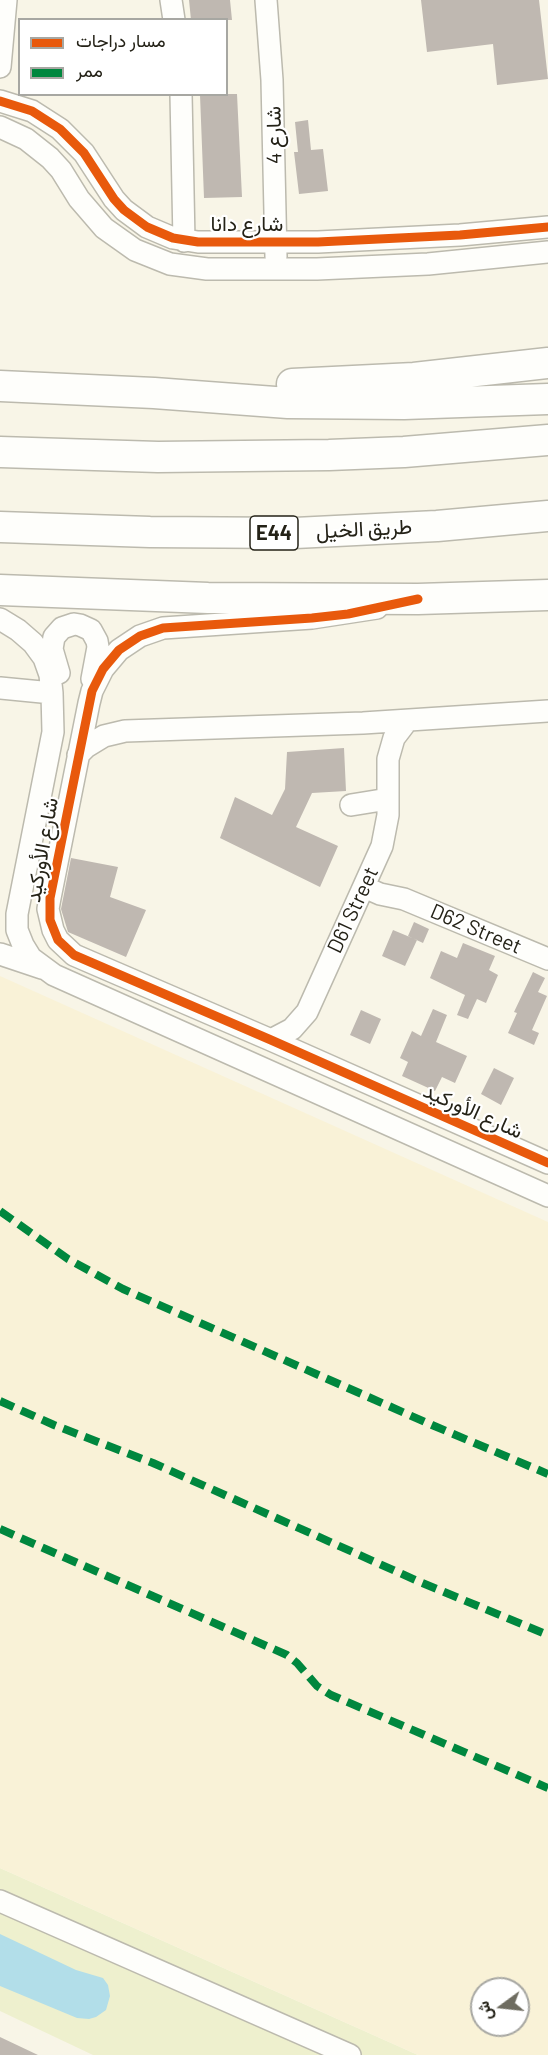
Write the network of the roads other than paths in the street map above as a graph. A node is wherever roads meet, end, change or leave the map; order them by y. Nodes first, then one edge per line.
1 (6, 0) edge
2 (171, 0) edge
3 (266, 0) edge
4 (174, 18) edge
5 (0, 67) edge
6 (181, 96) edge
7 (0, 101) edge
8 (0, 127) edge
9 (548, 227) edge
10 (184, 241) junction
11 (276, 242) junction
12 (548, 252) edge
13 (277, 269) junction
14 (548, 363) edge
15 (0, 386) edge
16 (154, 393) junction
17 (548, 399) edge
18 (548, 440) edge
19 (0, 452) edge
20 (548, 516) edge
21 (0, 527) edge
22 (0, 590) edge
23 (548, 595) edge
24 (418, 599) junction
25 (0, 619) edge
26 (0, 688) edge
27 (52, 693) junction
28 (89, 703) junction
29 (548, 711) edge
30 (407, 721) junction
31 (363, 723) junction
32 (53, 732) junction
33 (78, 755) junction
34 (388, 759) junction
35 (388, 799) junction
36 (351, 805) dead end
37 (367, 880) junction
38 (17, 914) junction
39 (0, 936) edge
40 (0, 954) edge
41 (548, 959) edge
42 (43, 968) junction
43 (271, 1040) junction
44 (548, 1164) edge
45 (498, 1172) junction
46 (548, 1179) edge
47 (548, 1196) edge
48 (0, 1901) edge
49 (350, 2055) edge

1 - 5 street
2 - 4 street
3 - 11 street, شارع 4
6 - 10 street
7 - 10 street, شارع دانا
8 - 13 street
9 - 11 street, شارع دانا
10 - 11 street, شارع دانا
11 - 13 street, شارع 4
12 - 13 street
14 - 16 highway
15 - 16 highway
16 - 17 highway
18 - 19 highway
20 - 21 highway, طريق الخيل / E44
22 - 24 highway
23 - 24 highway
24 - 28 street, شارع الأوركيد
25 - 27 street, شارع الأوركيد
26 - 27 street
27 - 32 street, شارع الأوركيد
28 - 32 street
28 - 33 street, شارع الأوركيد
29 - 30 street
30 - 31 street
30 - 34 street, D61 Street
31 - 33 street
31 - 34 street
32 - 38 street, شارع الأوركيد
33 - 43 street, شارع الأوركيد
34 - 35 street, D61 Street
35 - 36 street
35 - 37 street, D61 Street
37 - 41 street, D62 Street
37 - 43 street, D61 Street
38 - 39 street
38 - 42 street, شارع الأوركيد
40 - 42 street
42 - 45 street, شارع الأوركيد
43 - 44 street, شارع الأوركيد
45 - 46 street
45 - 47 street, شارع الأوركيد
48 - 49 street

